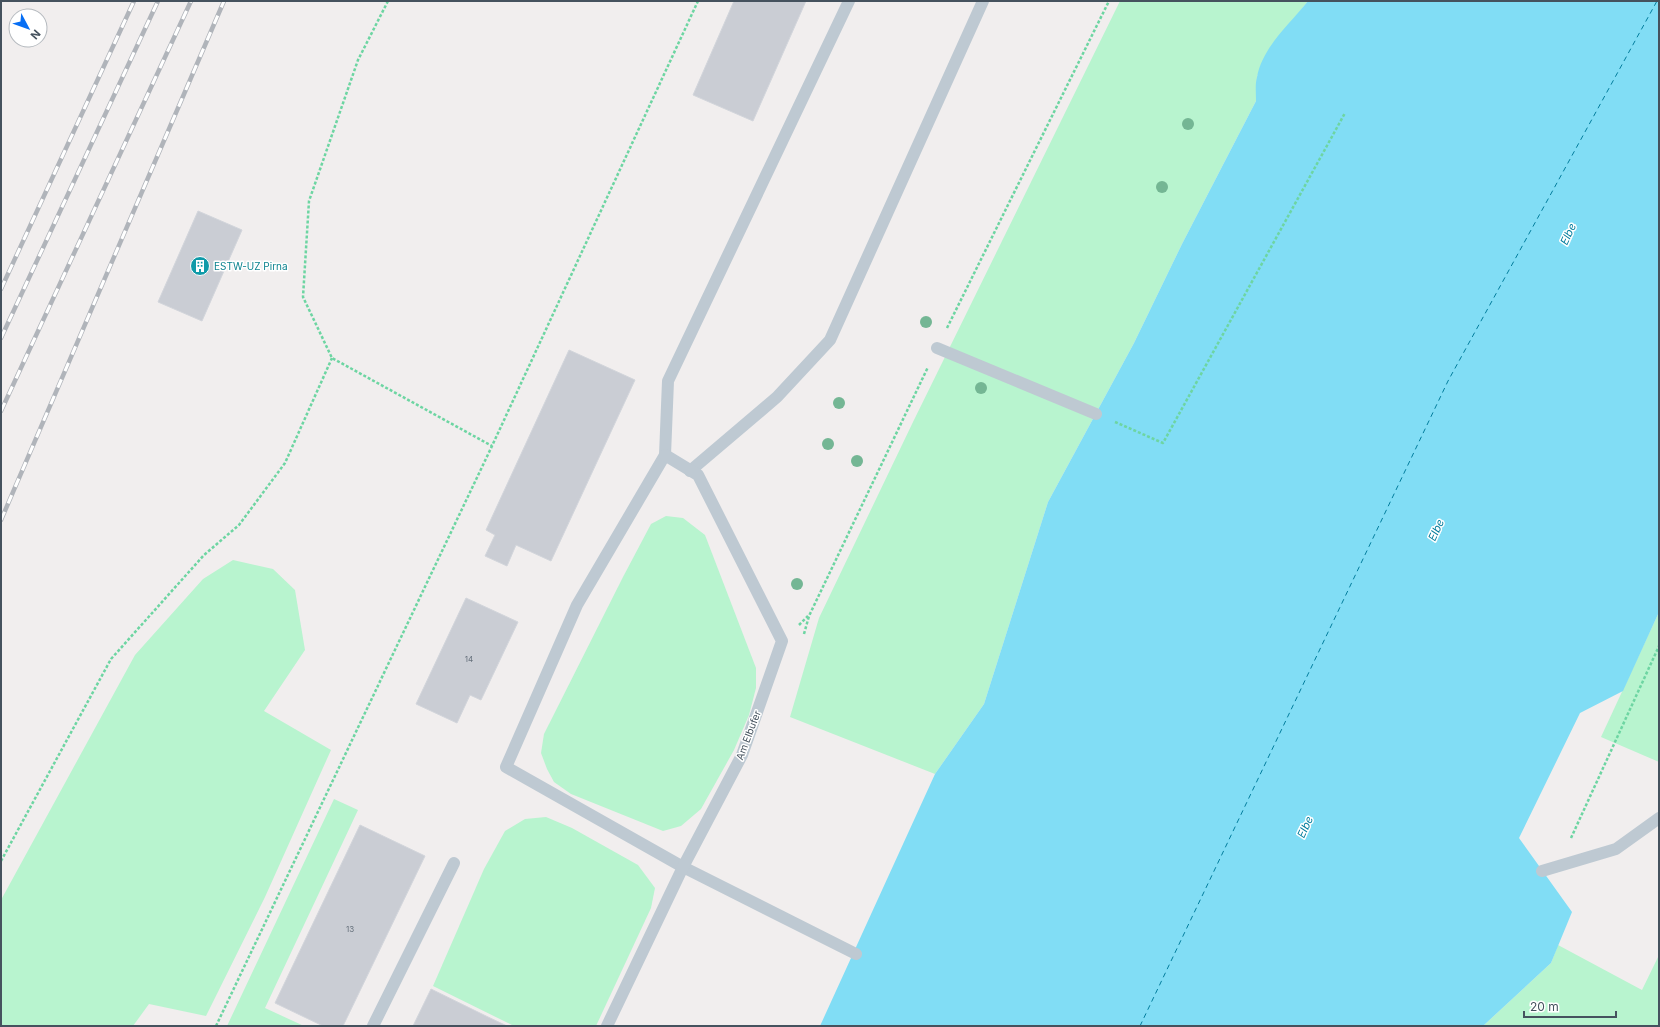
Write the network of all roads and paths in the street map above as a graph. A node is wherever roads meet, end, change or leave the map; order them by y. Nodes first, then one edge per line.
1 (388, 1) edge
2 (698, 1) edge
3 (849, 1) edge
4 (983, 1) edge
5 (1109, 1) edge
6 (1345, 113) dead end
7 (937, 348) junction
8 (332, 358) junction
9 (1096, 414) joint
10 (492, 446) junction
11 (665, 455) junction
12 (690, 470) junction
13 (803, 638) dead end
14 (1659, 646) edge
15 (1659, 818) edge
16 (1, 861) edge
17 (454, 863) dead end
18 (1559, 866) junction
19 (683, 867) junction
20 (1542, 871) dead end
21 (856, 954) dead end
22 (216, 1026) edge
23 (373, 1026) edge
24 (607, 1026) edge

1 - 8 path
2 - 10 path
3 - 11 lane
4 - 12 lane
5 - 7 path
6 - 9 path
7 - 9 lane
7 - 13 path
8 - 10 path
8 - 16 path
10 - 22 path
11 - 12 lane, Am Elbufer
11 - 19 lane
12 - 19 lane, Am Elbufer
14 - 18 path
15 - 18 lane
17 - 23 lane
18 - 20 lane
19 - 21 lane
19 - 24 lane, Am Elbufer

